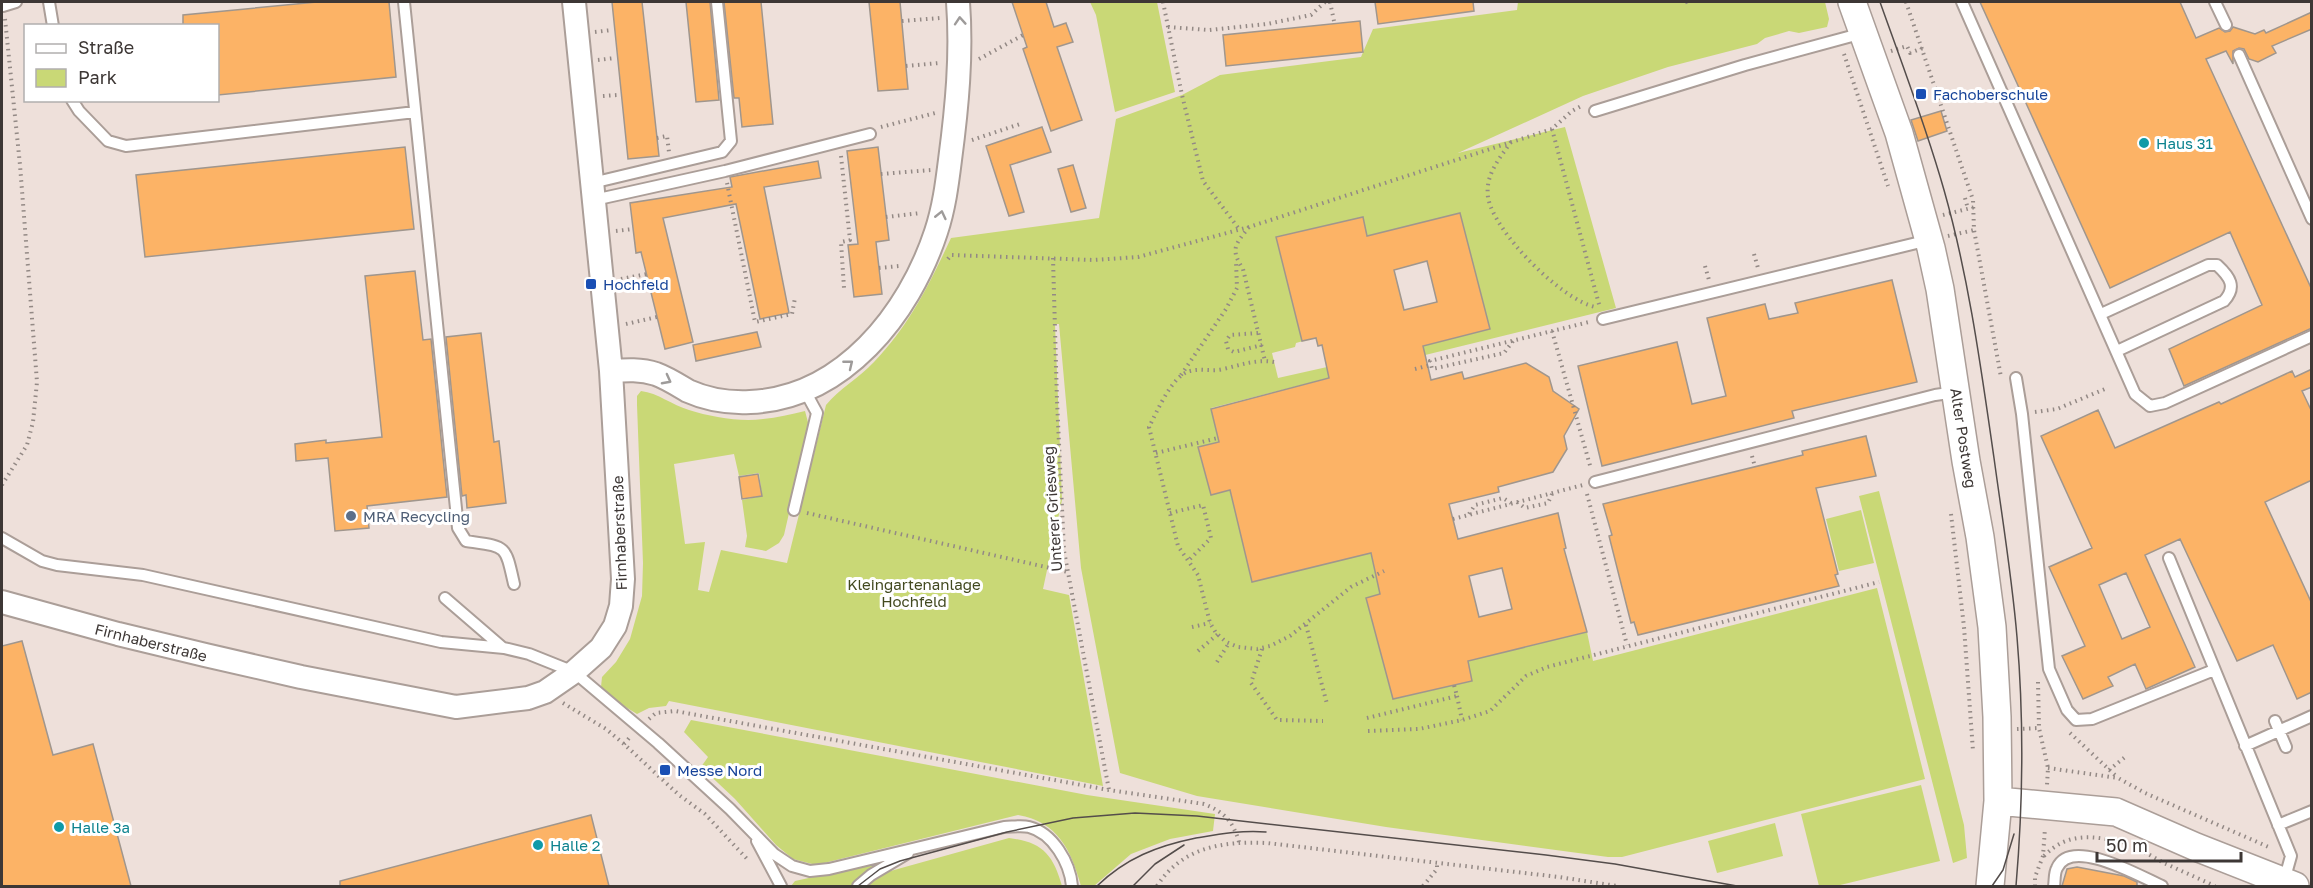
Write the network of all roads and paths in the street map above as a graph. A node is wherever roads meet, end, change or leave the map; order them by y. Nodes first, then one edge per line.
1 (16, 2) edge
2 (49, 2) edge
3 (404, 2) edge
4 (574, 2) edge
5 (717, 2) edge
6 (1163, 2) edge
7 (1325, 2) edge
8 (1330, 2) edge
9 (1852, 2) edge
10 (1906, 2) edge
11 (1962, 2) edge
12 (2215, 2) edge
13 (3, 6) joint
14 (959, 9) edge
15 (902, 21) dead end
16 (1334, 21) dead end
17 (53, 24) edge
18 (2226, 25) dead end
19 (1168, 27) junction
20 (1023, 34) dead end
21 (1851, 37) junction
22 (1923, 48) junction
23 (1888, 52) dead end
24 (2239, 55) dead end
25 (960, 61) junction
26 (906, 66) dead end
27 (73, 102) edge
28 (956, 109) junction
29 (1595, 111) dead end
30 (415, 112) junction
31 (1020, 124) dead end
32 (870, 134) joint
33 (657, 138) dead end
34 (953, 138) junction
35 (839, 142) junction
36 (1511, 142) junction
37 (670, 164) junction
38 (949, 168) junction
39 (725, 171) junction
40 (880, 174) dead end
41 (593, 191) junction
42 (1892, 197) dead end
43 (1965, 198) dead end
44 (1968, 209) dead end
45 (942, 210) junction
46 (886, 217) dead end
47 (2312, 219) edge
48 (1248, 227) junction
49 (1239, 229) junction
50 (1974, 230) dead end
51 (1929, 240) junction
52 (1754, 254) dead end
53 (1235, 257) junction
54 (1053, 258) junction
55 (947, 259) dead end
56 (1757, 264) dead end
57 (647, 274) dead end
58 (602, 282) junction
59 (844, 288) dead end
60 (795, 298) dead end
61 (1600, 307) junction
62 (2101, 314) junction
63 (657, 317) dead end
64 (1603, 319) junction
65 (607, 328) junction
66 (1552, 331) junction
67 (1258, 333) junction
68 (2312, 336) edge
69 (1513, 340) junction
70 (1262, 345) junction
71 (2116, 351) junction
72 (1265, 361) junction
73 (1274, 362) dead end
74 (1431, 365) junction
75 (1415, 369) dead end
76 (611, 371) junction
77 (1180, 377) junction
78 (2016, 378) dead end
79 (2105, 389) dead end
80 (806, 391) junction
81 (1957, 392) junction
82 (2022, 414) junction
83 (1218, 438) dead end
84 (1156, 453) junction
85 (1595, 482) joint
86 (2, 485) edge
87 (1552, 493) junction
88 (1515, 503) junction
89 (1950, 508) dead end
90 (794, 510) joint
91 (1170, 513) junction
92 (1469, 515) junction
93 (1454, 519) dead end
94 (2, 538) edge
95 (2169, 558) dead end
96 (1189, 561) junction
97 (1383, 571) dead end
98 (1068, 572) junction
99 (1879, 582) dead end
100 (514, 584) dead end
101 (445, 598) dead end
102 (2, 602) edge
103 (1210, 623) junction
104 (1306, 625) junction
105 (1192, 627) dead end
106 (1218, 634) junction
107 (1229, 643) junction
108 (1627, 645) junction
109 (504, 648) junction
110 (1262, 648) junction
111 (1198, 651) dead end
112 (1217, 662) dead end
113 (2214, 670) junction
114 (574, 672) junction
115 (1454, 685) dead end
116 (545, 692) junction
117 (1457, 696) junction
118 (1327, 704) dead end
119 (2312, 716) edge
120 (1367, 718) dead end
121 (1462, 720) junction
122 (1323, 721) dead end
123 (640, 726) junction
124 (2277, 726) junction
125 (1368, 731) dead end
126 (1971, 731) dead end
127 (624, 744) junction
128 (2286, 747) dead end
129 (2245, 752) junction
130 (2125, 757) dead end
131 (2048, 768) dead end
132 (2109, 771) dead end
133 (1109, 790) junction
134 (1998, 801) junction
135 (2312, 811) edge
136 (2278, 825) junction
137 (751, 830) junction
138 (1239, 842) junction
139 (2133, 845) dead end
140 (913, 849) junction
141 (2043, 856) dead end
142 (2291, 856) junction
143 (1437, 862) junction
144 (751, 864) dead end
145 (2285, 884) edge
146 (781, 886) edge
147 (858, 886) edge
148 (1072, 886) edge
149 (1157, 886) edge
150 (1423, 886) edge
151 (1617, 886) edge
152 (1990, 886) edge
153 (2035, 886) edge
154 (2054, 886) edge
155 (2162, 886) edge
156 (2215, 886) edge

1 - 13 lane
2 - 17 lane
3 - 30 lane
4 - 41 street, Firnhaberstraße
5 - 37 lane
6 - 19 path
7 - 19 path
8 - 16 path
9 - 21 street, Alter Postweg
10 - 22 path
11 - 62 lane
12 - 18 lane
13 - 86 path
14 - 15 path
25 -> 14 street
19 - 49 path
20 - 25 path
21 - 29 lane
21 - 42 path
21 - 51 street, Alter Postweg
22 - 23 path
22 - 50 path
24 - 47 lane
25 - 26 path
25 - 28 street
27 - 30 lane
28 - 32 path
28 - 34 street
30 - 100 lane
31 - 34 path
32 - 35 lane
33 - 37 path
34 - 38 street
35 - 39 lane
35 - 59 path
36 - 48 path
36 - 61 path
36 - 61 path
37 - 41 lane
38 - 40 path
38 - 45 street
39 - 41 lane
39 - 60 path
41 - 58 street, Firnhaberstraße
43 - 44 path
45 - 46 path
80 -> 45 street
48 - 49 path
48 - 53 path
49 - 54 path
51 - 64 lane
51 - 81 street, Alter Postweg
52 - 56 path
53 - 67 path
53 - 77 path
54 - 55 path
54 - 98 path, Unterer Griesweg
57 - 58 path
58 - 65 street, Firnhaberstraße
61 - 64 path
62 - 71 lane
62 - 71 lane
63 - 65 path
64 - 66 path
65 - 76 street, Firnhaberstraße
66 - 69 path
66 - 85 path
67 - 70 path
67 - 70 path
68 - 71 lane
69 - 74 path
69 - 74 path
70 - 72 path
72 - 73 path
72 - 77 path
74 - 75 path
76 -> 80 street
76 - 114 street, Firnhaberstraße
77 - 84 path
78 - 82 lane
79 - 82 path
80 - 90 lane
81 - 85 lane
81 - 134 street, Alter Postweg
82 - 113 lane
83 - 84 path
84 - 91 path
87 - 88 path
87 - 88 path
87 - 108 path
88 - 92 path
88 - 92 path
89 - 126 path
90 - 98 path
91 - 96 path
91 - 96 path
92 - 93 path
94 - 109 lane
95 - 113 lane
96 - 103 path
97 - 104 path
98 - 133 path, Unterer Griesweg
99 - 108 path
101 - 109 lane
102 - 116 street, Firnhaberstraße
103 - 105 path
103 - 106 path
104 - 110 path
104 - 118 path
106 - 107 path
106 - 111 path
107 - 110 path
107 - 112 path
108 - 121 path
109 - 114 lane
110 - 122 path
113 - 129 lane
114 - 116 street, Firnhaberstraße
114 - 123 lane
115 - 117 path
116 - 127 path
117 - 120 path
117 - 121 path
119 - 124 lane
121 - 125 path
123 - 127 path
123 - 133 path
123 - 137 lane
124 - 128 lane
124 - 129 lane
127 - 144 path
129 - 136 lane
130 - 132 path
131 - 142 path
133 - 138 path
134 - 145 street
134 - 152 street, Alter Postweg
135 - 136 lane
136 - 142 lane
137 - 140 lane
137 - 146 lane
138 - 143 path
138 - 149 path
139 - 156 path
140 - 147 lane
140 - 148 lane
141 - 153 path
142 - 145 lane
143 - 150 path
143 - 151 path
154 - 155 lane

